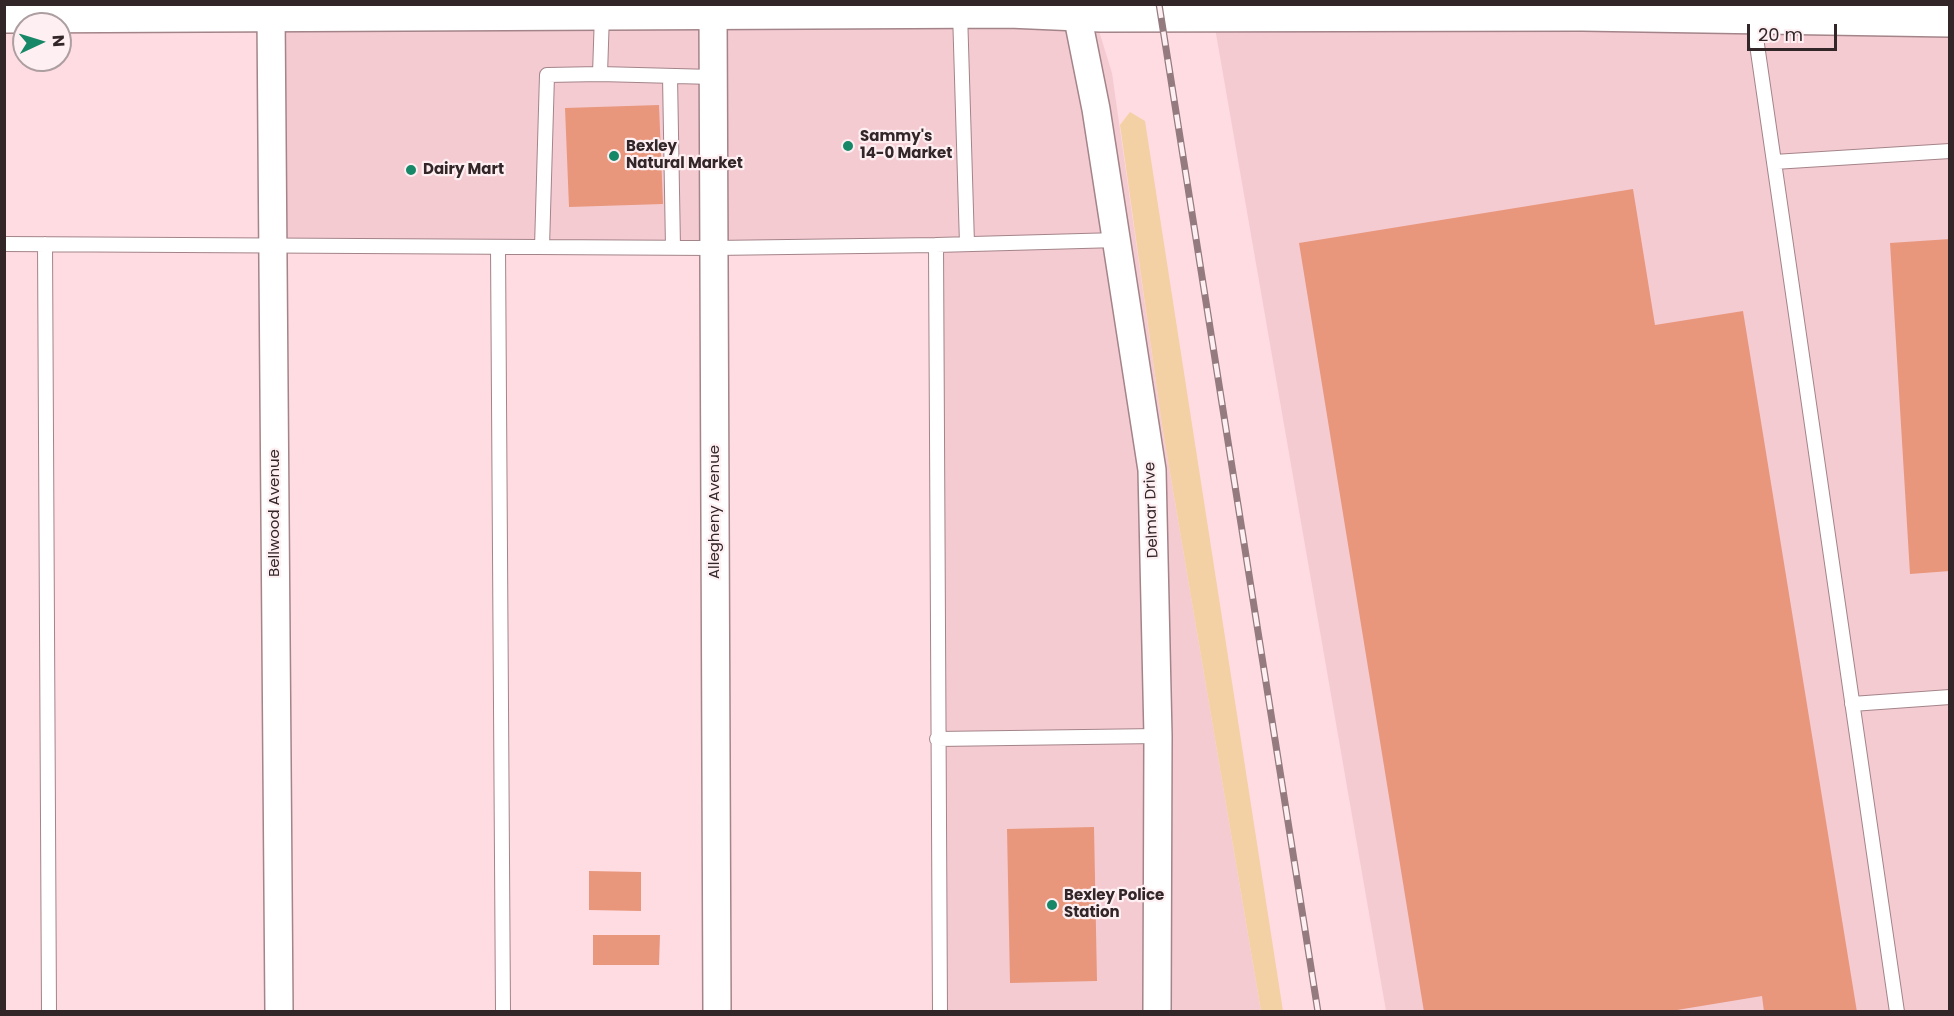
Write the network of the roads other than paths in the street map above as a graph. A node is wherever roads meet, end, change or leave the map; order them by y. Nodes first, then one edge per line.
1 (1009, 8) edge
2 (1496, 9) edge
3 (64, 10) edge
4 (960, 12) junction
5 (713, 13) junction
6 (271, 14) junction
7 (602, 14) junction
8 (1077, 14) junction
9 (4, 16) edge
10 (1753, 16) junction
11 (1950, 20) edge
12 (600, 74) junction
13 (670, 76) junction
14 (713, 77) junction
15 (1950, 151) edge
16 (1774, 162) junction
17 (1118, 240) junction
18 (4, 244) edge
19 (45, 244) junction
20 (967, 244) junction
21 (936, 245) junction
22 (273, 246) junction
23 (498, 247) junction
24 (542, 247) junction
25 (673, 248) junction
26 (714, 248) junction
27 (1950, 697) edge
28 (1852, 704) junction
29 (1158, 735) junction
30 (937, 739) junction
31 (49, 1011) edge
32 (279, 1011) edge
33 (502, 1011) edge
34 (717, 1011) edge
35 (940, 1011) edge
36 (1157, 1011) edge
37 (1897, 1011) edge

1 - 4 street
1 - 8 street
2 - 8 street
2 - 10 street
3 - 6 street
3 - 9 street
4 - 5 street
4 - 20 lane
5 - 7 street
5 - 14 street, Allegheny Avenue
6 - 7 street
6 - 22 street, Bellwood Avenue
7 - 12 lane
8 - 17 street, Delmar Drive
10 - 11 street
10 - 16 lane
12 - 13 lane
12 - 24 lane
13 - 14 lane
13 - 25 lane
14 - 26 street, Allegheny Avenue
15 - 16 lane
16 - 28 lane
17 - 20 lane
17 - 29 street, Delmar Drive
18 - 19 lane
19 - 22 lane
19 - 31 lane
20 - 21 lane
21 - 26 lane
21 - 30 lane
22 - 23 lane
22 - 32 street, Bellwood Avenue
23 - 24 lane
23 - 33 lane
24 - 25 lane
25 - 26 lane
26 - 34 street, Allegheny Avenue
27 - 28 lane
28 - 37 lane
29 - 30 lane
29 - 36 street, Delmar Drive
30 - 35 lane

